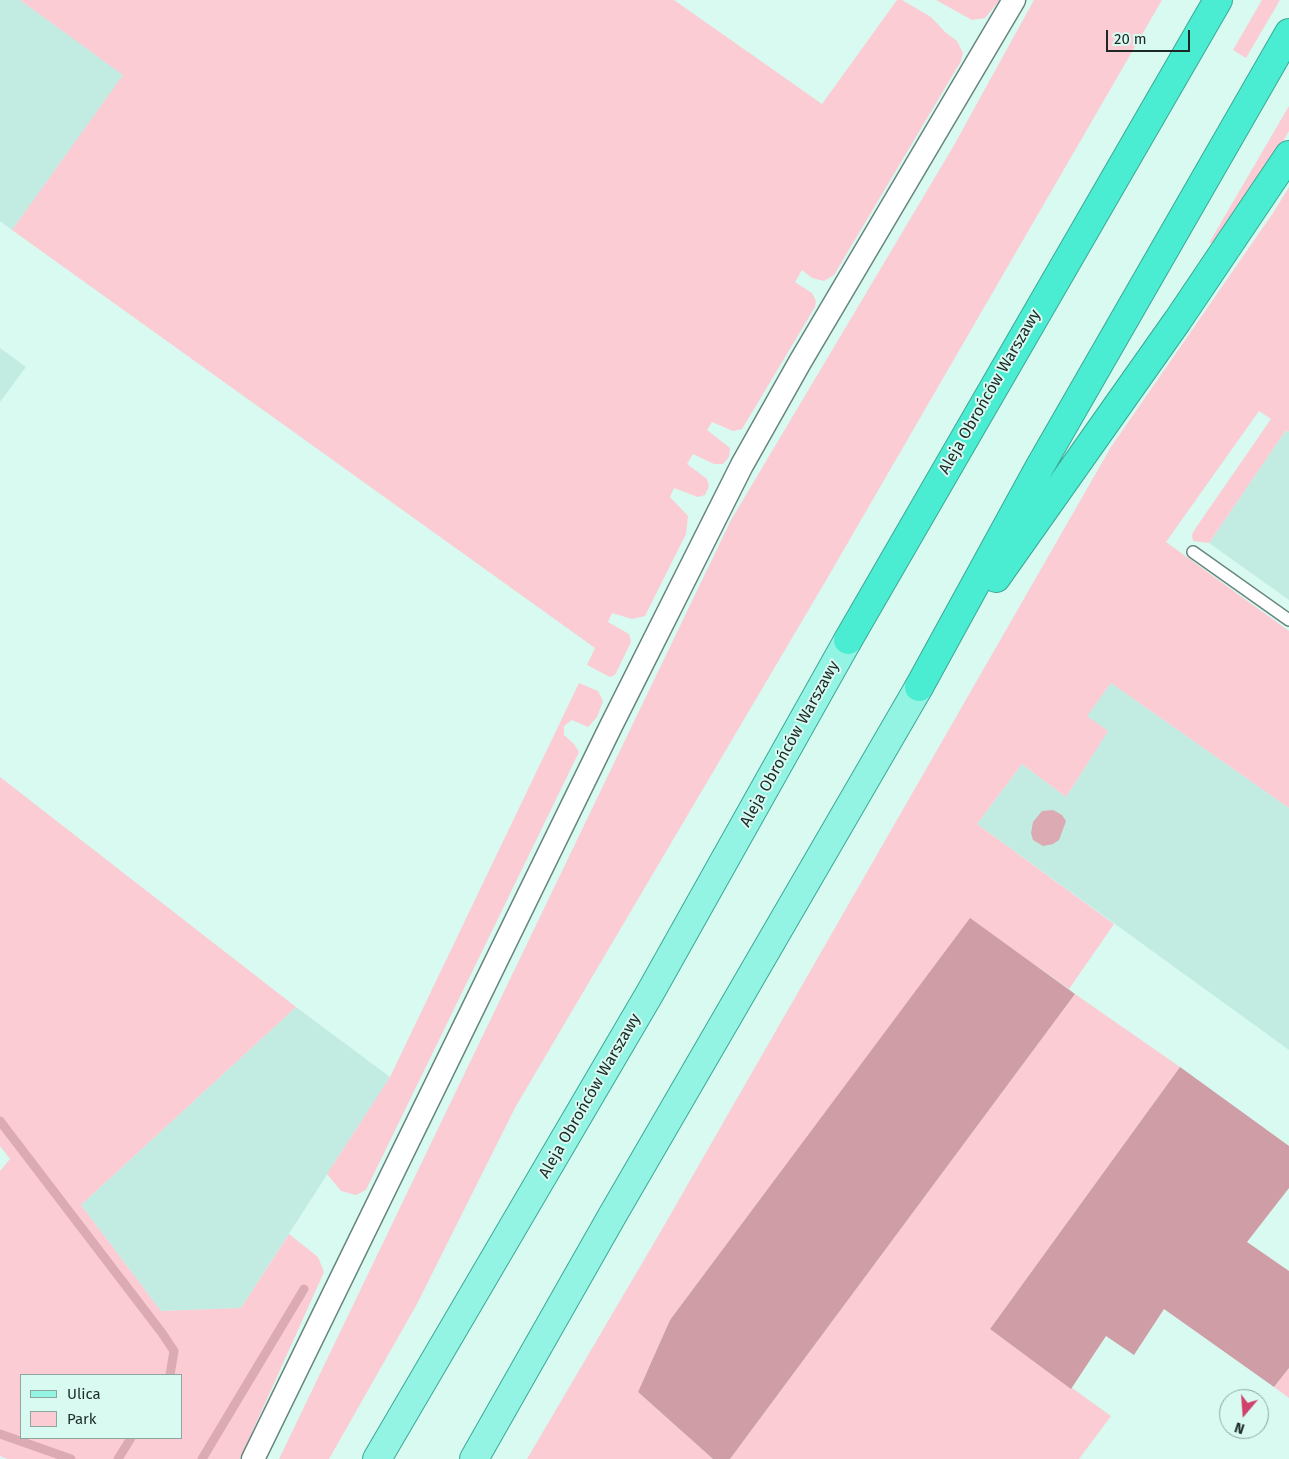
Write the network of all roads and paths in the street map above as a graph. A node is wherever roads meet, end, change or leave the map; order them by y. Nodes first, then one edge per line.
1 (1014, 0) edge
2 (1213, 9) edge
3 (1289, 33) edge
4 (1289, 155) edge
5 (1193, 552) dead end
6 (1289, 620) edge
7 (848, 640) joint
8 (919, 687) junction
9 (252, 1459) edge
10 (377, 1459) edge
11 (474, 1459) edge

1 - 9 street
2 - 7 highway, Aleja Obrońców Warszawy
3 - 8 highway
4 - 8 highway
5 - 6 lane
7 - 10 main road, Aleja Obrońców Warszawy
8 - 11 main road

